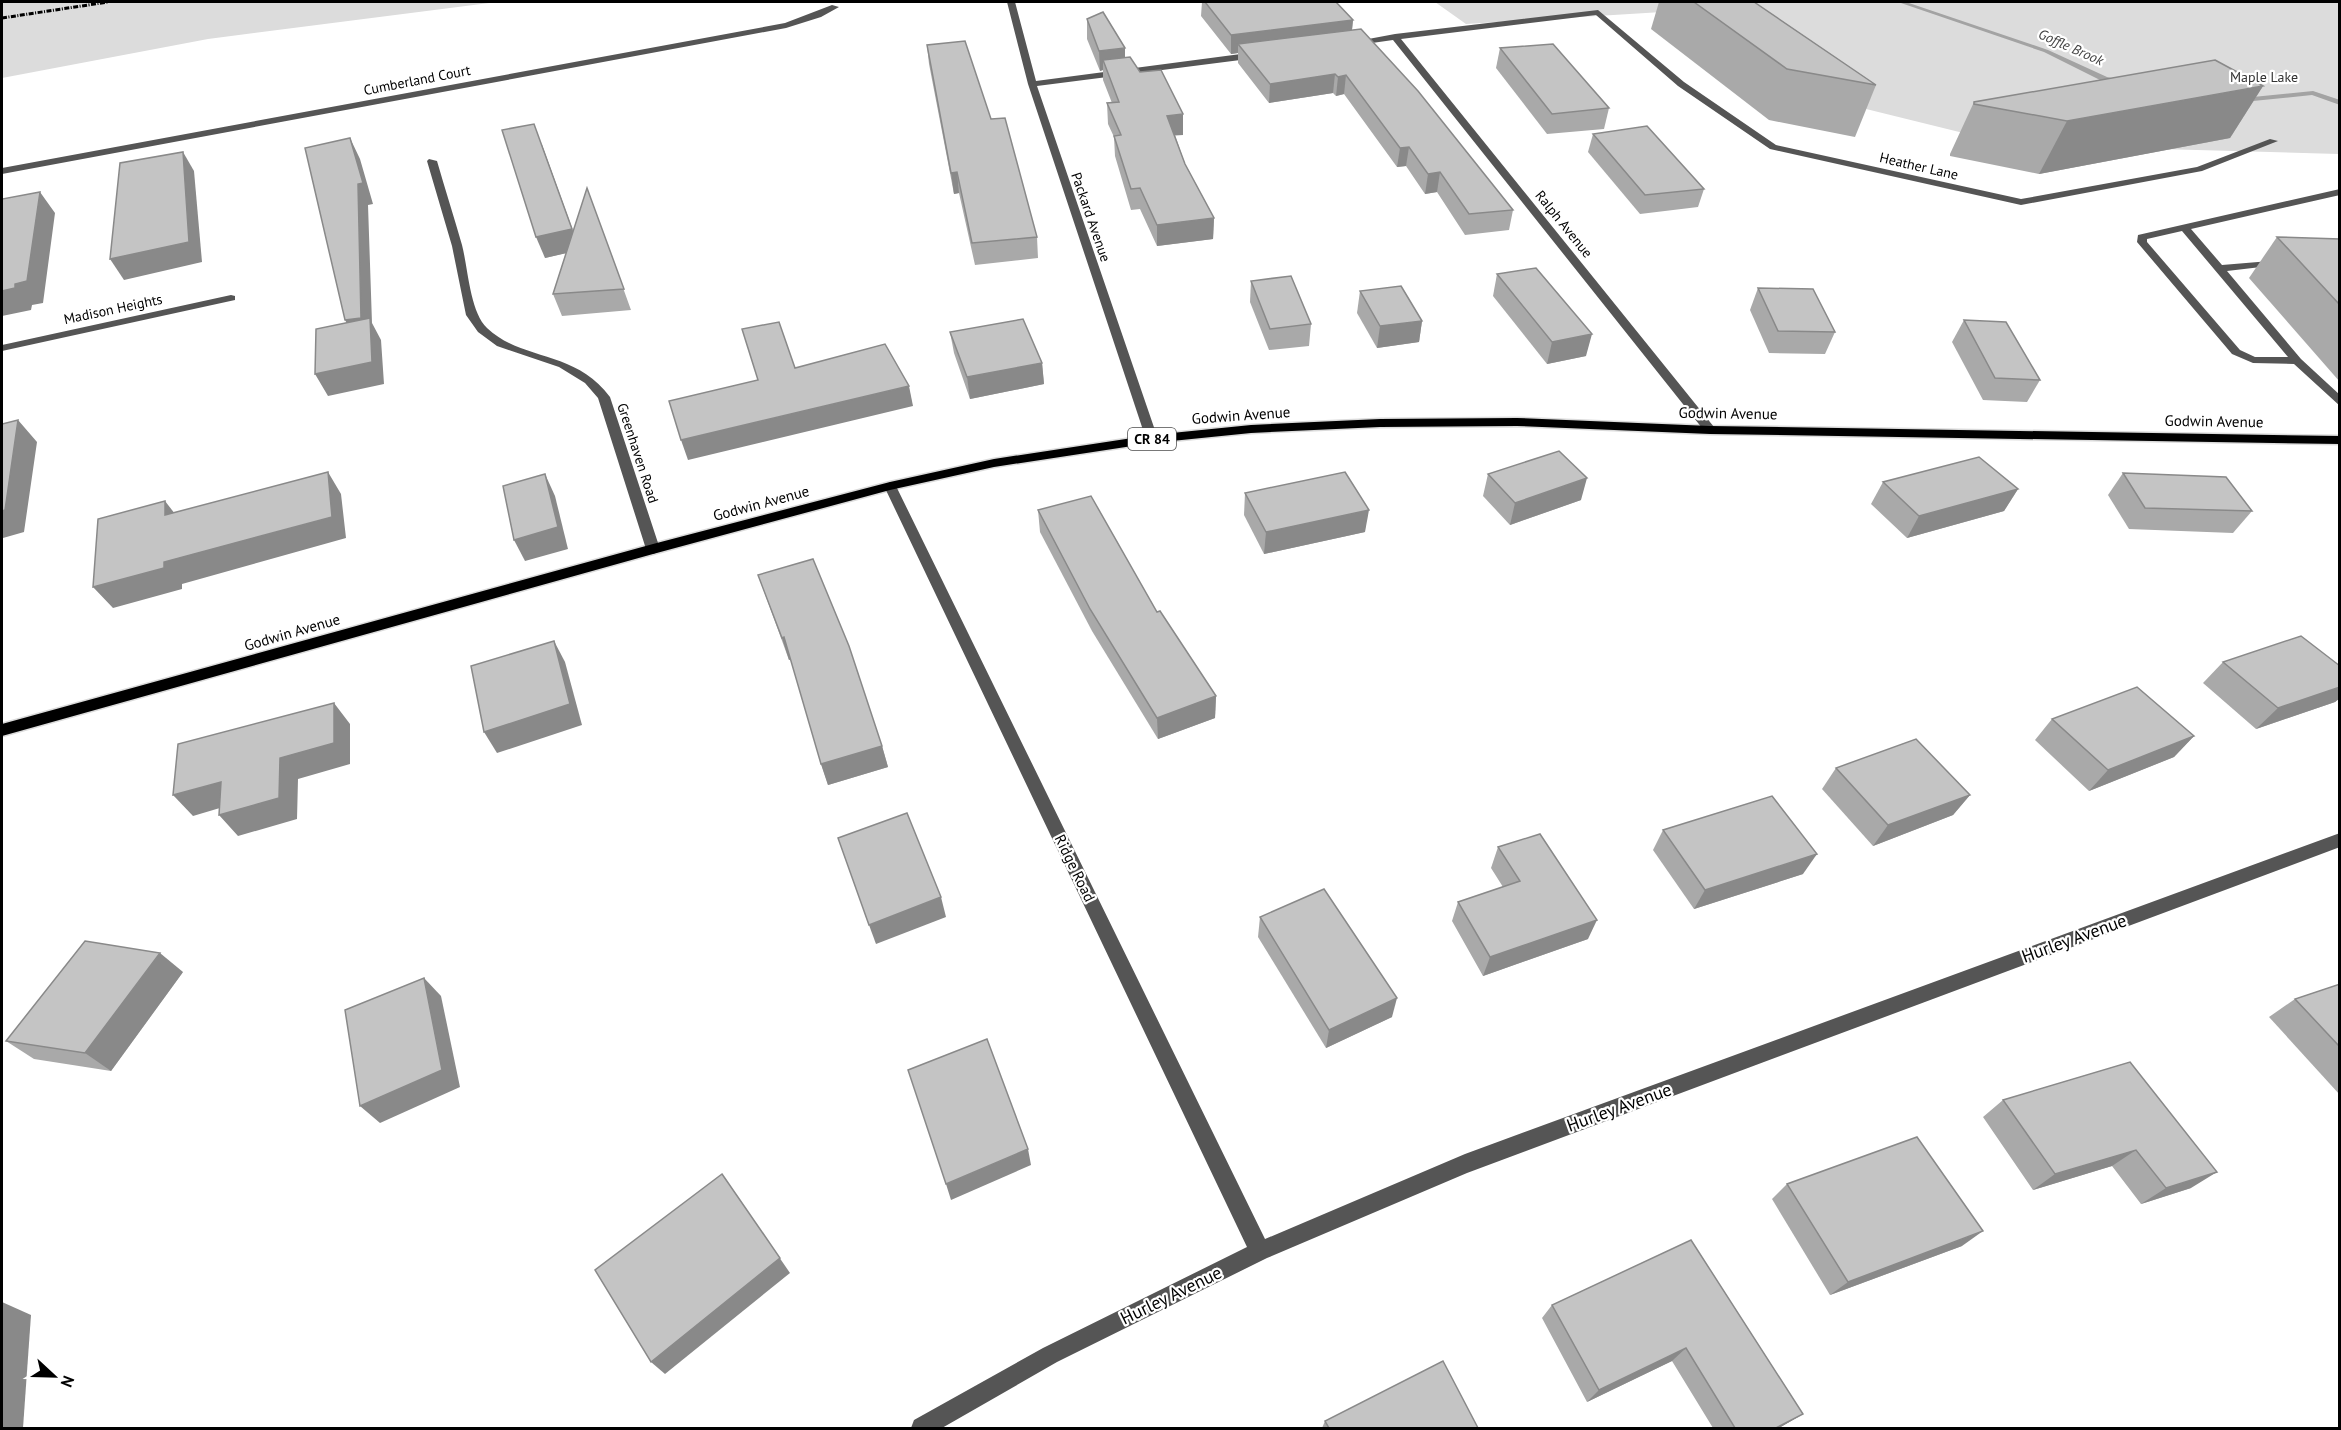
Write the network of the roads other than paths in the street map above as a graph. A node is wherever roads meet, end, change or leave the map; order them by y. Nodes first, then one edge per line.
1 (1011, 2) edge
2 (834, 7) dead end
3 (1395, 38) junction
4 (1336, 45) edge
5 (1266, 54) edge
6 (1032, 84) junction
7 (2273, 141) dead end
8 (432, 160) dead end
9 (2, 171) edge
10 (2340, 192) edge
11 (2183, 226) junction
12 (2289, 259) edge
13 (2219, 269) junction
14 (231, 298) dead end
15 (2, 348) edge
16 (2296, 361) junction
17 (2340, 402) edge
18 (1710, 430) junction
19 (1152, 439) junction
20 (2340, 440) edge
21 (890, 486) junction
22 (653, 549) junction
23 (2, 730) edge
24 (2337, 844) edge
25 (1260, 1251) junction
26 (921, 1428) edge

1 - 6 street, Packard Avenue
2 - 9 street, Cumberland Court
3 - 4 street
3 - 7 street, Heather Lane
3 - 18 street, Ralph Avenue
5 - 6 street
6 - 19 street, Packard Avenue
8 - 22 street, Greenhaven Road
10 - 11 street
11 - 13 street
11 - 16 street
12 - 13 street
13 - 16 street
14 - 15 street, Madison Heights
16 - 17 street
18 - 19 main road, Godwin Avenue / CR 84
18 - 20 main road, Godwin Avenue / CR 84
19 - 21 main road, Godwin Avenue / CR 84
21 - 22 main road, Godwin Avenue / CR 84
21 - 25 street, Ridge Road
22 - 23 main road, Godwin Avenue / CR 84
24 - 25 street, Hurley Avenue
25 - 26 street, Hurley Avenue

